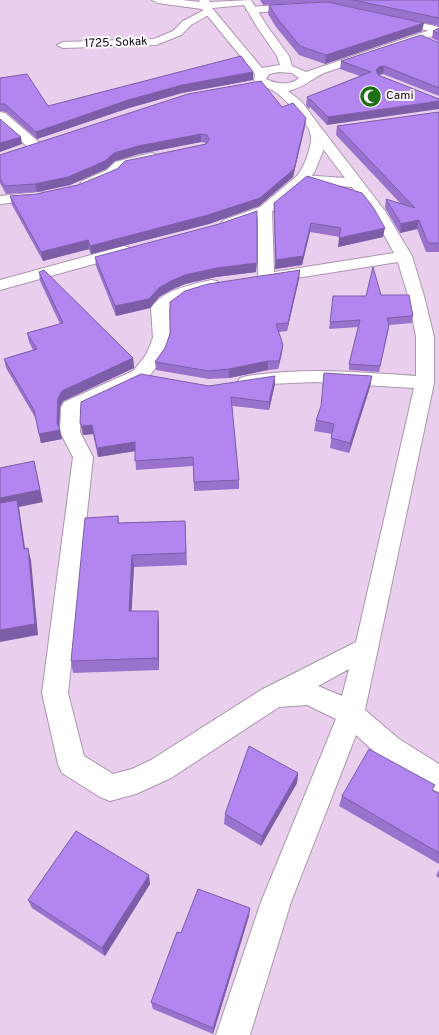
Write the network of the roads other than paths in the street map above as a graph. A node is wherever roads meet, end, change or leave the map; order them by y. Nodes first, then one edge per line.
1 (157, 0) edge
2 (248, 4) edge
3 (206, 6) edge
4 (306, 7) edge
5 (380, 17) edge
6 (439, 30) edge
7 (420, 37) junction
8 (433, 44) edge
9 (63, 45) dead end
10 (290, 69) junction
11 (320, 70) junction
12 (267, 81) junction
13 (301, 81) junction
14 (248, 86) edge
15 (298, 105) junction
16 (0, 116) edge
17 (325, 131) junction
18 (50, 141) edge
19 (36, 146) junction
20 (21, 151) edge
21 (162, 155) edge
22 (302, 180) junction
23 (356, 183) junction
24 (74, 189) edge
25 (52, 194) edge
26 (0, 200) edge
27 (265, 210) junction
28 (214, 228) edge
29 (140, 248) edge
30 (404, 256) junction
31 (266, 278) junction
32 (0, 285) edge
33 (140, 374) junction
34 (163, 379) edge
35 (425, 383) junction
36 (229, 386) edge
37 (367, 648) junction
38 (270, 698) junction
39 (351, 714) junction
40 (439, 779) edge
41 (233, 1035) edge

1 - 3 street
2 - 3 street
2 - 4 street
2 - 10 street
3 - 9 street, 1725. Sokak
3 - 12 street
5 - 6 street
6 - 7 street
7 - 8 street
7 - 11 street
10 - 11 street
10 - 12 street
10 - 13 street
11 - 13 street
12 - 13 street
12 - 14 street
12 - 15 street
13 - 15 street
15 - 17 street
16 - 19 street
17 - 22 street
17 - 23 street
18 - 19 street
19 - 20 street
21 - 24 street
22 - 23 street
22 - 27 street
23 - 30 street
25 - 26 street
27 - 28 street
27 - 31 street
29 - 32 street
30 - 31 street
30 - 35 street
31 - 33 street
33 - 34 street
33 - 38 street
35 - 36 street
35 - 37 street
37 - 38 street
37 - 39 street
38 - 39 street
39 - 40 street
39 - 41 street

